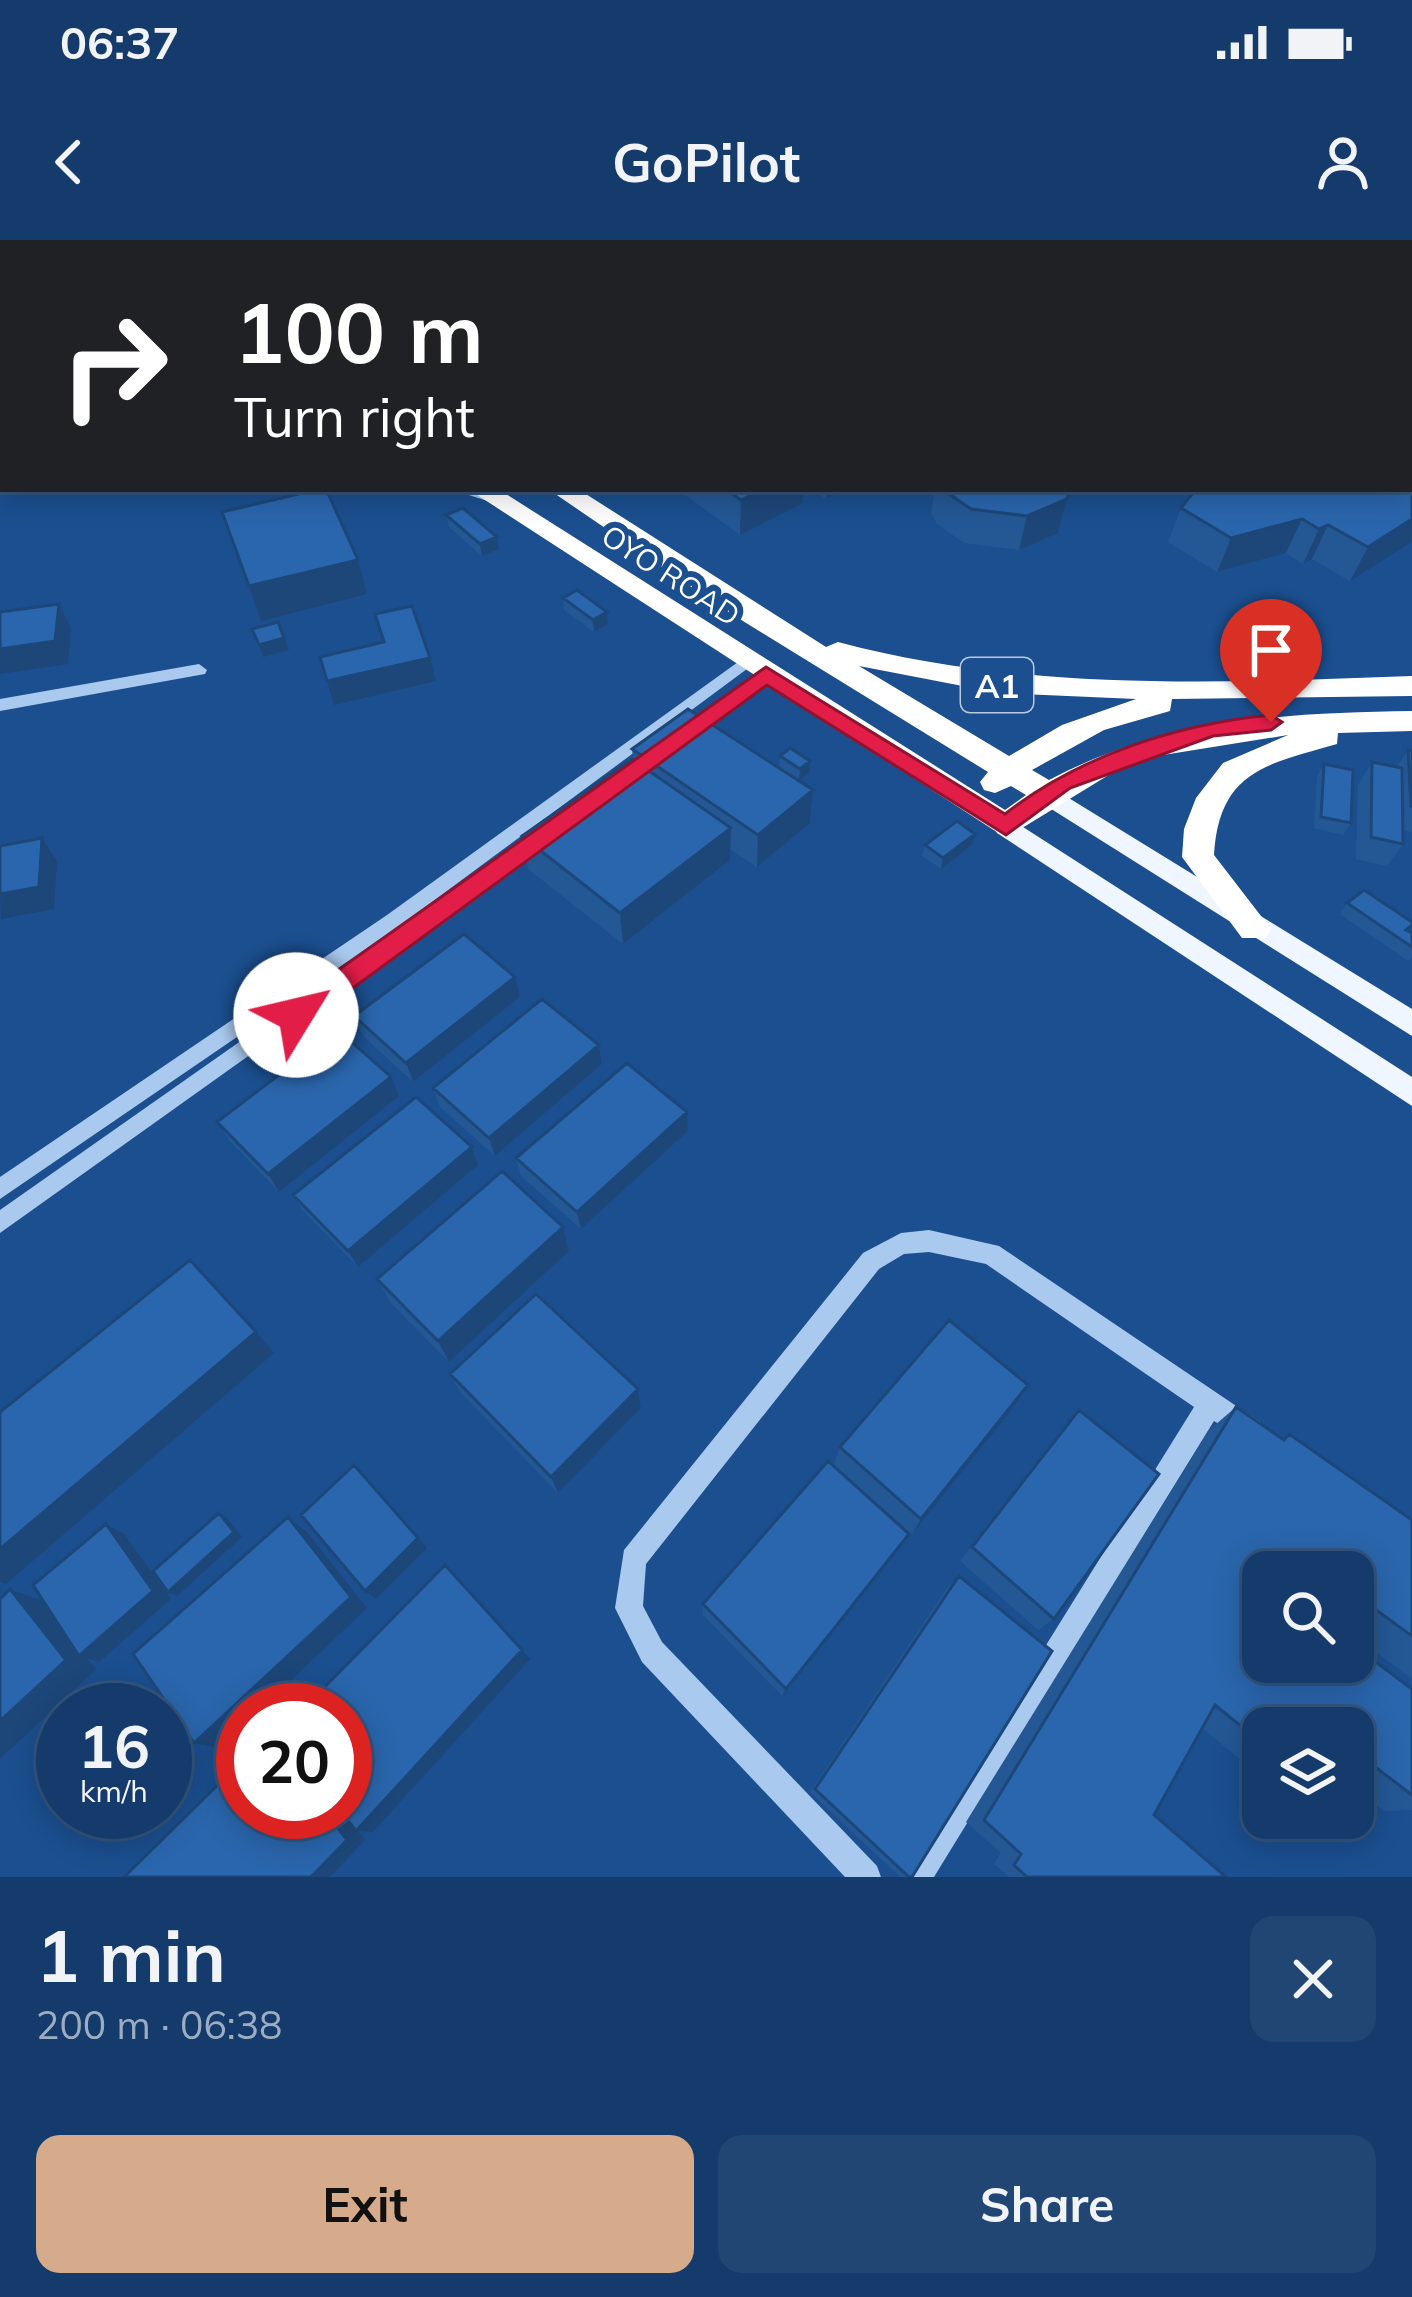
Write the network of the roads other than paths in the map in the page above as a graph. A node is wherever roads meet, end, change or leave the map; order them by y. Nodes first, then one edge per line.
1 (566, 492) edge
2 (488, 494) edge
3 (735, 604) junction
4 (756, 668) junction
5 (199, 670) dead end
6 (1412, 686) edge
7 (1274, 689) junction
8 (0, 705) edge
9 (1412, 724) edge
10 (1007, 772) junction
11 (1046, 793) junction
12 (968, 802) junction
13 (1006, 826) junction
14 (1254, 929) junction
15 (1412, 1024) edge
16 (1412, 1093) edge
17 (0, 1189) edge
18 (0, 1223) edge
19 (1211, 1402) junction
20 (1266, 1442) edge
21 (866, 1877) edge
22 (916, 1877) edge

1 - 3 highway, OYO ROAD / A1
2 - 4 highway, OYO ROAD
3 - 7 highway, A1
3 - 10 highway, A1
4 - 12 highway, OYO ROAD
4 - 17 street
4 - 18 street
5 - 8 street
6 - 7 highway, A1
7 - 10 highway, A1
9 - 11 highway
9 - 14 highway
10 - 11 highway, A1
10 - 12 highway, A1
11 - 13 highway
11 - 14 main road, A1
12 - 13 highway, OYO ROAD
13 - 16 main road
14 - 15 main road, A1
19 - 20 street
19 - 21 street
19 - 22 street

